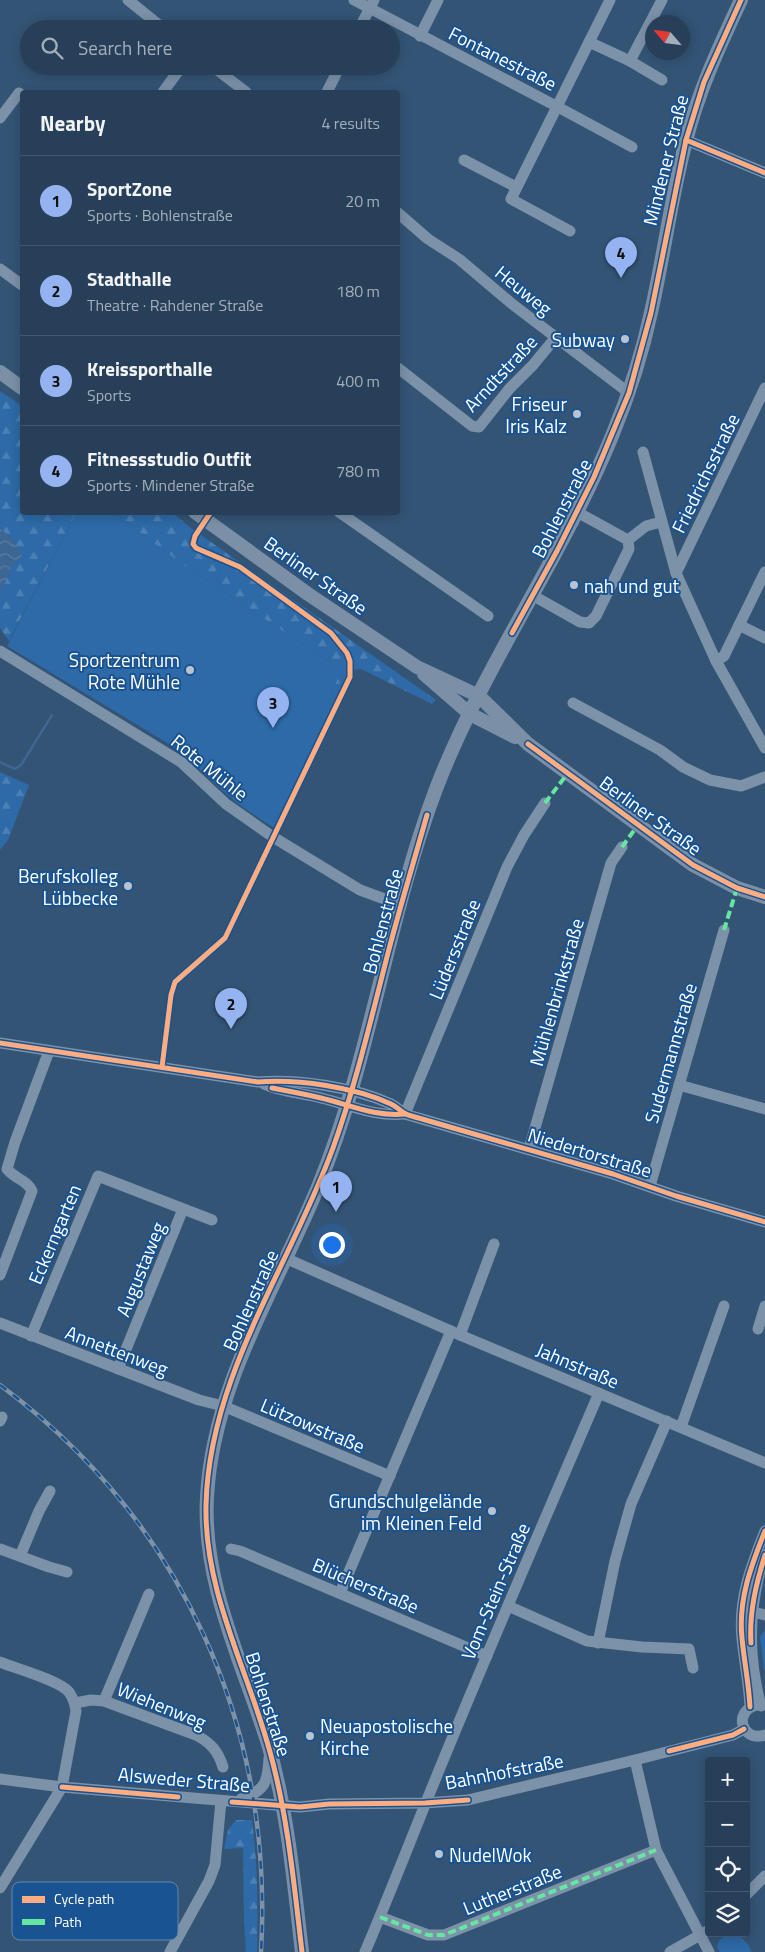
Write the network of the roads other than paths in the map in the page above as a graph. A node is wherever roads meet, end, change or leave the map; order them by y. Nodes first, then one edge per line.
1 (354, 0) edge
2 (438, 0) edge
3 (610, 0) edge
4 (662, 0) edge
5 (741, 0) edge
6 (130, 1) edge
7 (372, 4) edge
8 (153, 20) edge
9 (364, 20) edge
10 (396, 20) edge
11 (400, 23) edge
12 (420, 36) junction
13 (589, 42) junction
14 (630, 61) junction
15 (175, 75) edge
16 (224, 75) edge
17 (336, 75) edge
18 (662, 80) dead end
19 (164, 90) edge
20 (243, 90) edge
21 (328, 90) edge
22 (20, 95) edge
23 (556, 106) junction
24 (0, 118) edge
25 (686, 140) junction
26 (632, 147) dead end
27 (464, 160) dead end
28 (765, 173) edge
29 (516, 188) junction
30 (400, 215) edge
31 (570, 231) dead end
32 (0, 269) edge
33 (20, 279) edge
34 (556, 338) junction
35 (400, 370) edge
36 (0, 372) edge
37 (20, 387) edge
38 (765, 388) edge
39 (628, 394) junction
40 (643, 452) dead end
41 (577, 512) junction
42 (199, 515) edge
43 (343, 515) edge
44 (660, 522) junction
45 (628, 540) junction
46 (765, 572) edge
47 (676, 573) junction
48 (532, 595) junction
49 (488, 616) dead end
50 (739, 625) junction
51 (765, 638) edge
52 (0, 651) edge
53 (716, 661) junction
54 (417, 667) junction
55 (479, 696) junction
56 (573, 703) dead end
57 (470, 714) junction
58 (528, 744) junction
59 (765, 748) edge
60 (765, 777) edge
61 (545, 803) dead end
62 (622, 847) dead end
63 (765, 897) edge
64 (401, 905) junction
65 (724, 930) dead end
66 (0, 1043) edge
67 (49, 1051) junction
68 (258, 1082) junction
69 (680, 1085) junction
70 (352, 1091) junction
71 (347, 1106) junction
72 (765, 1109) edge
73 (405, 1114) junction
74 (529, 1149) junction
75 (650, 1186) junction
76 (183, 1209) junction
77 (212, 1220) dead end
78 (765, 1222) edge
79 (494, 1244) dead end
80 (285, 1258) junction
81 (0, 1275) edge
82 (724, 1306) dead end
83 (765, 1306) edge
84 (0, 1323) edge
85 (758, 1329) dead end
86 (456, 1333) junction
87 (31, 1336) junction
88 (118, 1369) junction
89 (599, 1393) junction
90 (223, 1406) junction
91 (666, 1421) junction
92 (681, 1427) junction
93 (765, 1463) edge
94 (390, 1476) junction
95 (50, 1491) dead end
96 (765, 1531) edge
97 (0, 1548) edge
98 (231, 1550) dead end
99 (765, 1555) edge
100 (20, 1556) junction
101 (67, 1572) dead end
102 (340, 1593) junction
103 (149, 1594) dead end
104 (508, 1606) junction
105 (746, 1611) junction
106 (765, 1615) edge
107 (598, 1643) junction
108 (486, 1656) junction
109 (0, 1662) edge
110 (692, 1668) dead end
111 (104, 1701) junction
112 (75, 1703) junction
113 (759, 1707) edge
114 (744, 1729) junction
115 (765, 1735) edge
116 (269, 1750) junction
117 (635, 1760) junction
118 (222, 1767) dead end
119 (0, 1778) edge
120 (62, 1787) junction
121 (226, 1802) junction
122 (425, 1803) junction
123 (283, 1805) junction
124 (656, 1850) junction
125 (765, 1876) edge
126 (1, 1885) edge
127 (749, 1892) edge
128 (380, 1917) junction
129 (704, 1933) edge
130 (178, 1937) edge
131 (176, 1940) edge
132 (170, 1952) edge
133 (302, 1952) edge
134 (364, 1952) edge
135 (670, 1952) edge
136 (709, 1952) edge

1 - 7 street, Fontanestraße
2 - 12 street
3 - 13 street, Fontanestraße
4 - 14 street
5 - 25 main road, Mindener Straße
6 - 8 street
7 - 9 street
7 - 10 street, Fontanestraße
11 - 12 street, Fontanestraße
12 - 23 street, Fontanestraße
13 - 14 street
13 - 23 street, Fontanestraße
14 - 18 street
15 - 19 street
16 - 20 street
17 - 21 street
22 - 24 street
23 - 26 street
23 - 29 street
25 - 28 street
25 - 39 main road, Mindener Straße
27 - 29 street
29 - 31 street
30 - 34 street, Heuweg
32 - 33 street
34 - 35 street, Arndtstraße
34 - 39 street, Heuweg
36 - 37 main road
38 - 47 street, Friedrichsstraße
39 - 41 main road, Bohlenstraße
40 - 44 street
41 - 45 street
41 - 48 main road, Bohlenstraße
42 - 54 main road, Berliner Straße
43 - 49 street
44 - 45 street
44 - 47 street
45 - 48 street
46 - 50 street
47 - 53 street
48 - 55 main road, Bohlenstraße
50 - 51 street
50 - 53 street
52 - 64 street, Rote Mühle
53 - 59 street
54 - 55 main road, Berliner Straße
54 - 57 main road, Berliner Straße
55 - 57 main road, Bohlenstraße
55 - 58 main road, Berliner Straße
56 - 60 street
57 - 58 main road, Berliner Straße
57 - 64 main road, Bohlenstraße
58 - 63 main road, Berliner Straße
61 - 73 street, Lüdersstraße
62 - 74 street, Mühlenbrinkstraße
64 - 70 main road, Bohlenstraße
65 - 69 street, Sudermannstraße
66 - 67 street
67 - 68 street
67 - 81 street, Eckerngarten
68 - 70 street, Niedertorstraße
68 - 71 street, Niedertorstraße
69 - 72 street
69 - 75 street, Sudermannstraße
70 - 71 main road, Bohlenstraße
70 - 73 street, Niedertorstraße
71 - 73 street, Niedertorstraße
71 - 80 main road, Bohlenstraße
73 - 74 street, Niedertorstraße
74 - 75 street, Niedertorstraße
75 - 78 street, Niedertorstraße
76 - 77 street, Eckerngarten
76 - 87 street, Eckerngarten
76 - 88 street, Augustaweg
79 - 86 street
80 - 86 street, Jahnstraße
80 - 90 main road, Bohlenstraße
82 - 92 street
83 - 85 street
84 - 87 street, Annettenweg
86 - 89 street, Jahnstraße
86 - 94 street
87 - 88 street, Annettenweg
88 - 90 street, Annettenweg
89 - 91 street, Jahnstraße
89 - 104 street, Vom-Stein-Straße
90 - 94 street, Lützowstraße
90 - 116 main road, Bohlenstraße
91 - 92 street, Jahnstraße
91 - 107 street
92 - 93 street, Jahnstraße
94 - 102 street
95 - 100 street
96 - 105 street
97 - 100 street
98 - 102 street, Blücherstraße
99 - 105 street
100 - 101 street
102 - 108 street, Blücherstraße
103 - 111 street
104 - 107 street
104 - 108 street, Vom-Stein-Straße
105 - 106 street
105 - 113 street
107 - 110 street
108 - 122 street, Vom-Stein-Straße
109 - 112 street
111 - 112 street, Wiehenweg
111 - 118 street, Wiehenweg
112 - 120 street
113 - 114 street
114 - 115 street
114 - 117 street, Bahnhofstraße
116 - 121 street
116 - 123 main road, Bohlenstraße
117 - 122 street, Bahnhofstraße
117 - 124 street
119 - 120 street, Alsweder Straße
120 - 121 street, Alsweder Straße
120 - 126 street
121 - 123 street, Alsweder Straße
121 - 130 street
122 - 123 street, Alsweder Straße
122 - 128 street, Bahnhofstraße
123 - 133 main road, Bohlenstraße
124 - 128 street, Lutherstraße
124 - 129 street
125 - 127 street
128 - 134 street, Bahnhofstraße
129 - 135 street
129 - 136 street
131 - 132 street

